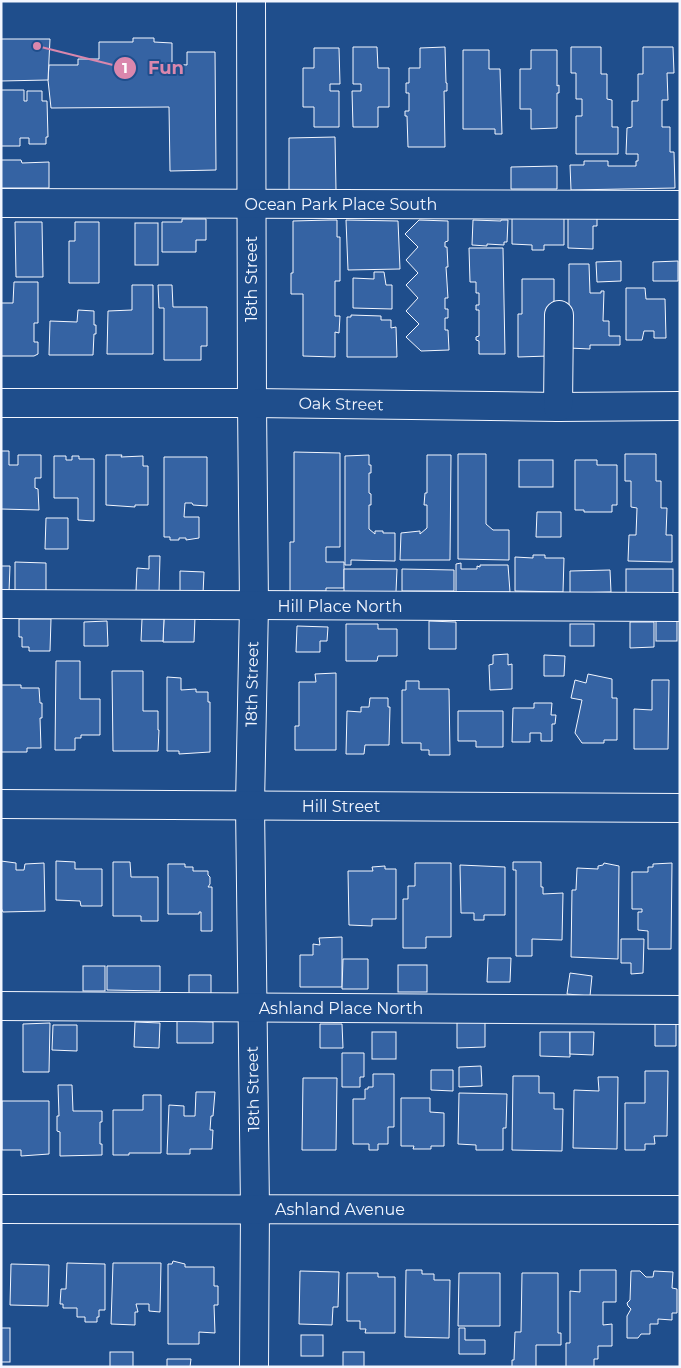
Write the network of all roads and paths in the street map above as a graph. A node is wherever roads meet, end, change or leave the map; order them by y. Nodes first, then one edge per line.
1 (251, 1) edge
2 (1, 203) edge
3 (251, 203) junction
4 (680, 205) edge
5 (559, 315) dead end
6 (252, 402) junction
7 (1, 403) edge
8 (680, 406) edge
9 (558, 407) junction
10 (1, 604) edge
11 (254, 605) junction
12 (680, 607) edge
13 (1, 804) edge
14 (250, 805) junction
15 (680, 808) edge
16 (1, 1006) edge
17 (252, 1007) junction
18 (680, 1010) edge
19 (255, 1208) junction
20 (1, 1209) edge
21 (680, 1210) edge
22 (254, 1367) edge

1 - 3 street, 18th Street
2 - 3 street, Ocean Park Place South
3 - 4 street, Ocean Park Place South
3 - 6 street, 18th Street
5 - 9 street
6 - 7 street, Oak Street
6 - 9 street, Oak Street
6 - 11 street, 18th Street
8 - 9 street, Oak Street
10 - 11 street, Hill Place North
11 - 12 street, Hill Place North
11 - 14 street, 18th Street
13 - 14 street, Hill Street
14 - 15 street, Hill Street
14 - 17 street, 18th Street
16 - 17 street, Ashland Place North
17 - 18 street, Ashland Place North
17 - 19 street, 18th Street
19 - 20 street, Ashland Avenue
19 - 21 street, Ashland Avenue
19 - 22 street, 18th Street

